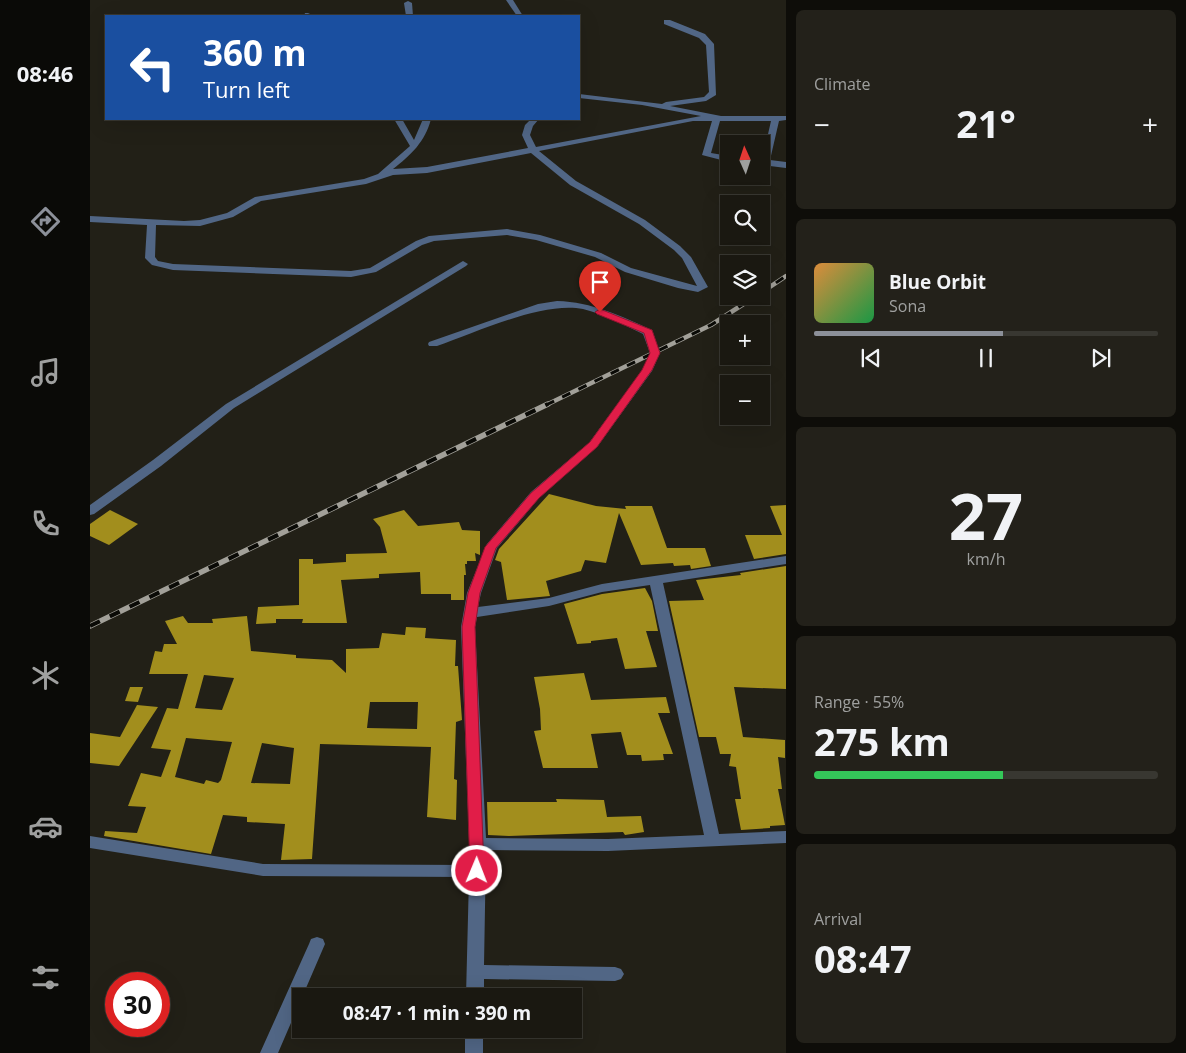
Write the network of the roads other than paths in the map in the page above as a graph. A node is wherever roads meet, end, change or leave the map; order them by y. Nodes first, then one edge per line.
1 (509, 0) edge
2 (408, 3) dead end
3 (410, 15) edge
4 (519, 15) edge
5 (667, 22) dead end
6 (580, 96) edge
7 (657, 106) junction
8 (717, 117) junction
9 (776, 118) junction
10 (786, 118) edge
11 (399, 120) edge
12 (427, 120) edge
13 (534, 120) edge
14 (770, 138) edge
15 (414, 146) junction
16 (534, 150) junction
17 (720, 157) edge
18 (770, 163) edge
19 (786, 165) edge
20 (376, 178) junction
21 (90, 219) edge
22 (152, 222) junction
23 (463, 264) dead end
24 (433, 344) dead end
25 (90, 511) edge
26 (786, 560) edge
27 (656, 580) junction
28 (470, 613) junction
29 (786, 837) edge
30 (713, 841) junction
31 (90, 842) edge
32 (478, 844) junction
33 (477, 871) junction
34 (317, 944) dead end
35 (475, 972) junction
36 (615, 974) dead end
37 (475, 988) edge
38 (474, 1038) edge
39 (269, 1053) edge
40 (474, 1053) edge

1 - 4 street
2 - 3 street
5 - 7 street
6 - 7 street
7 - 8 street
8 - 9 street
8 - 16 street
8 - 17 street
9 - 10 street
9 - 14 street
11 - 15 street
12 - 15 street
13 - 16 street
15 - 20 street
16 - 20 street
16 - 22 street
18 - 19 street
20 - 22 street
21 - 22 street
23 - 25 street
24 - 28 street
26 - 27 street
27 - 28 street
27 - 30 street
28 - 32 street
29 - 30 street
30 - 32 street
31 - 33 street
32 - 33 street
33 - 35 street
34 - 39 street
35 - 36 street
35 - 37 street
38 - 40 street

